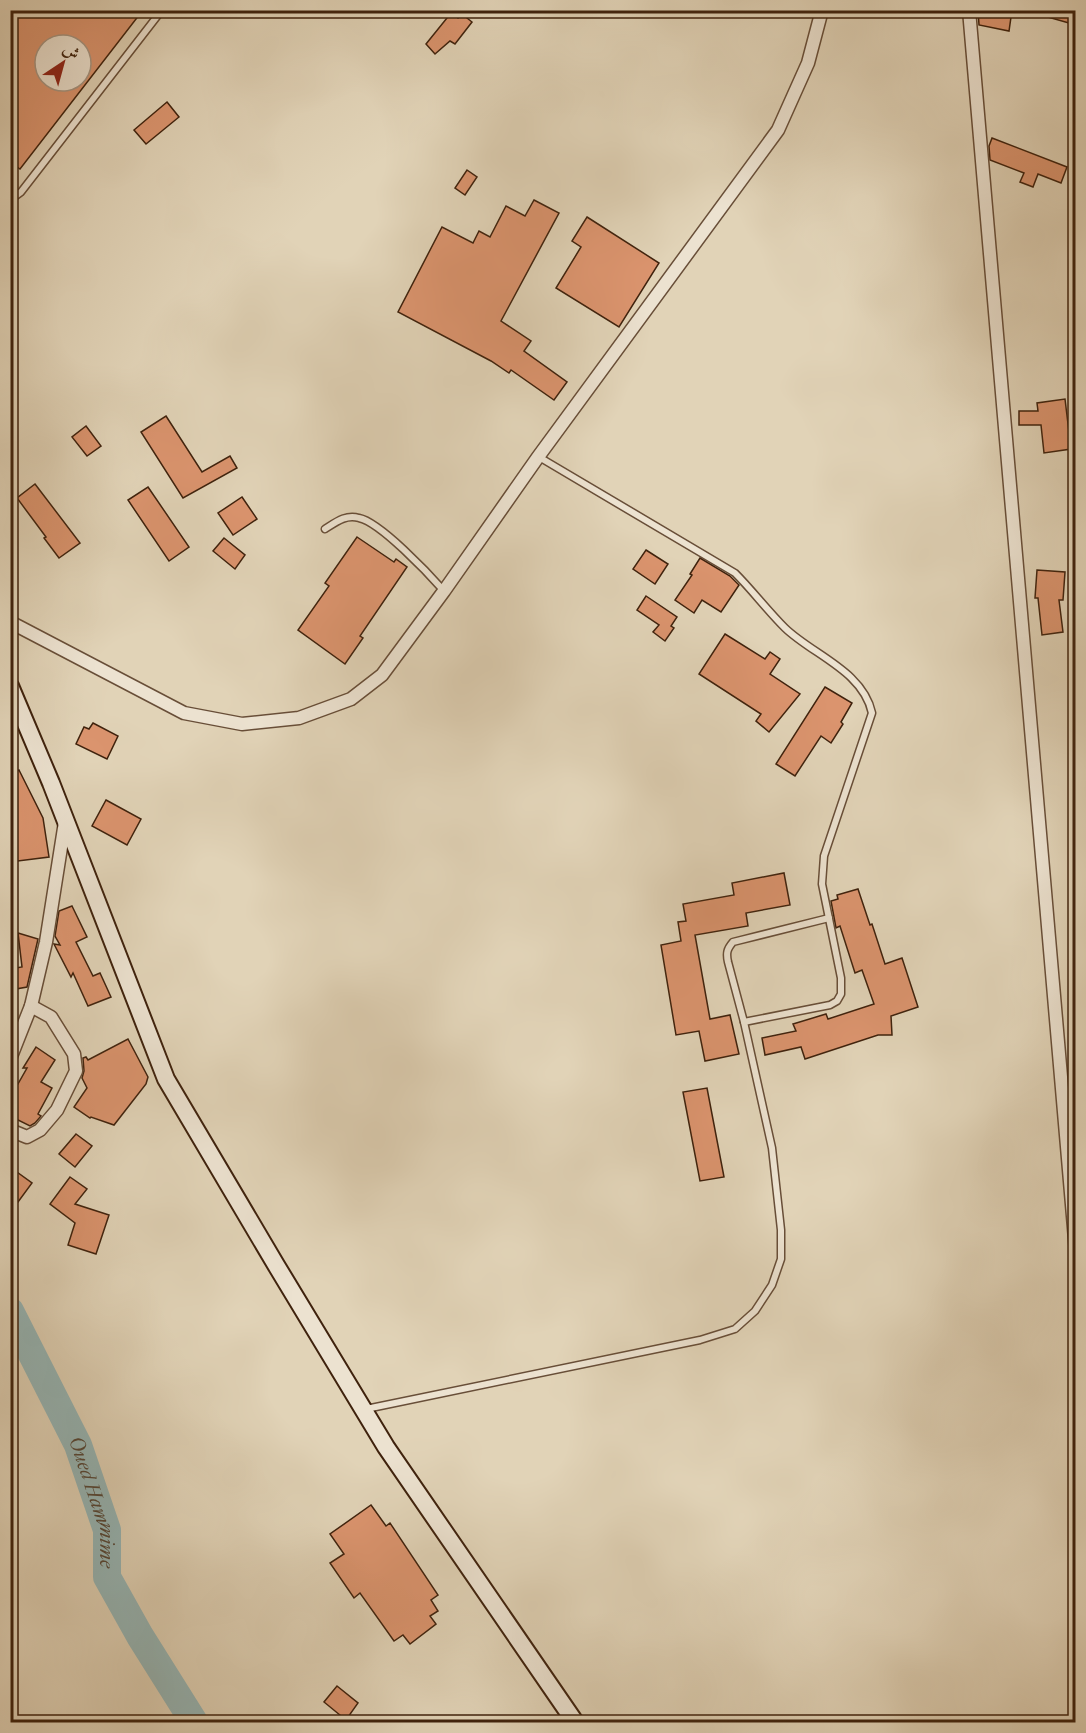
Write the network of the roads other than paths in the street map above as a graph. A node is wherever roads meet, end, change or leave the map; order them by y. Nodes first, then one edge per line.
1 (162, 10) edge
2 (822, 10) edge
3 (969, 10) edge
4 (10, 200) edge
5 (538, 457) junction
6 (325, 529) dead end
7 (444, 591) junction
8 (10, 622) edge
9 (10, 686) edge
10 (66, 821) junction
11 (829, 918) junction
12 (30, 1005) junction
13 (744, 1022) junction
14 (10, 1059) edge
15 (10, 1130) edge
16 (1076, 1251) edge
17 (364, 1410) junction
18 (575, 1722) edge

1 - 4 lane
2 - 5 street
3 - 16 street
5 - 7 street
5 - 11 lane
6 - 7 lane
7 - 8 street
9 - 10 main road
10 - 12 street
10 - 17 main road
11 - 13 lane
11 - 13 lane
12 - 14 street
12 - 15 street
13 - 17 lane
17 - 18 main road

